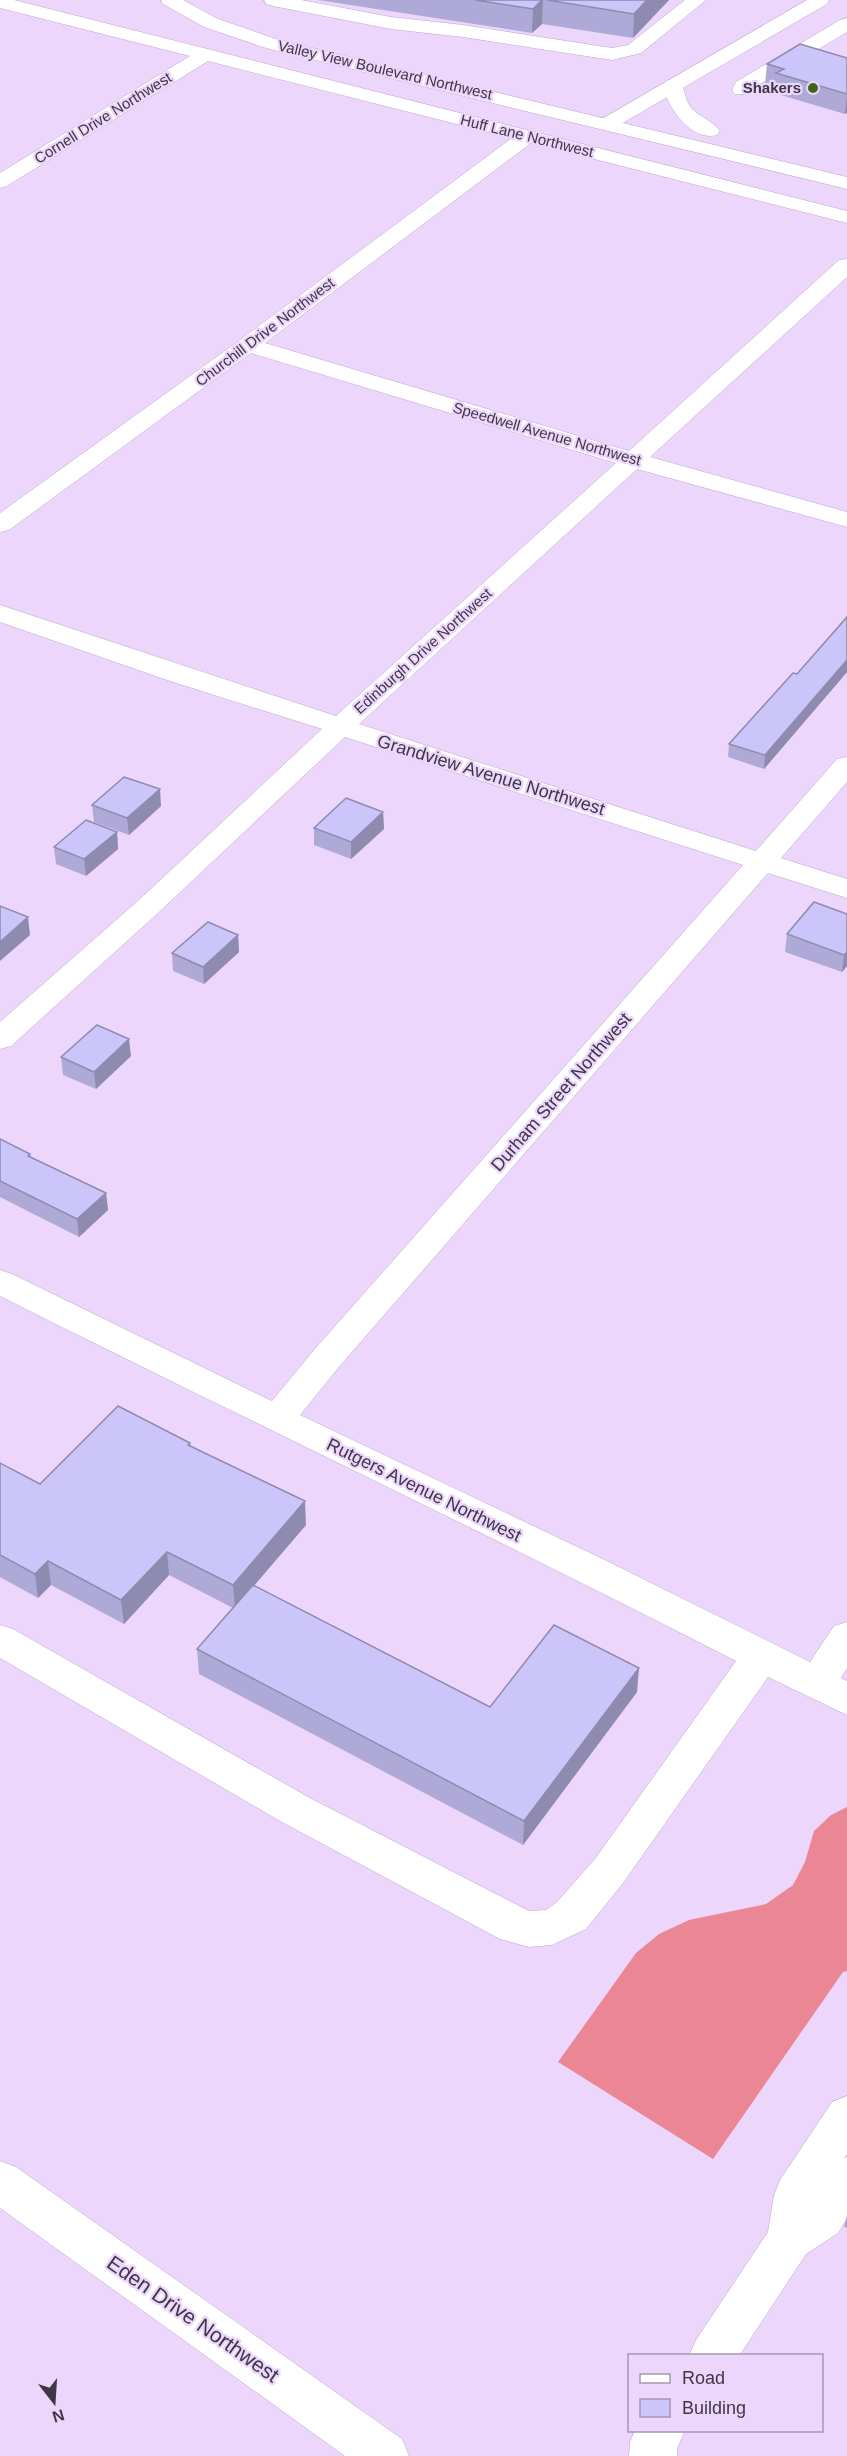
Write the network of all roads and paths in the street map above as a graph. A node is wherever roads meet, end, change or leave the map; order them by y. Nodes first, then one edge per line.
1 (50, 0) edge
2 (170, 0) edge
3 (203, 0) edge
4 (273, 0) edge
5 (697, 0) edge
6 (820, 0) edge
7 (0, 2) edge
8 (847, 24) edge
9 (206, 54) junction
10 (673, 86) junction
11 (742, 90) dead end
12 (628, 112) junction
13 (607, 124) junction
14 (710, 131) junction
15 (528, 136) junction
16 (847, 165) edge
17 (0, 182) edge
18 (847, 183) edge
19 (847, 218) edge
20 (847, 265) edge
21 (248, 345) junction
22 (633, 460) junction
23 (847, 520) edge
24 (0, 525) edge
25 (0, 613) edge
26 (340, 727) junction
27 (847, 765) edge
28 (765, 861) junction
29 (847, 889) edge
30 (0, 1039) edge
31 (0, 1282) edge
32 (276, 1419) junction
33 (847, 1637) edge
34 (0, 1640) edge
35 (761, 1656) junction
36 (832, 1691) edge
37 (847, 2116) edge
38 (847, 2178) edge
39 (0, 2182) edge
40 (790, 2239) junction
41 (713, 2354) edge
42 (661, 2432) edge
43 (385, 2456) edge
44 (653, 2456) edge

1 - 9 street, Huff Lane Northwest
2 - 13 street, Valley View Boulevard Northwest
3 - 12 street, Valley View Boulevard Northwest
4 - 5 street
6 - 10 street
7 - 9 street, Huff Lane Northwest
8 - 11 street
9 - 15 street, Huff Lane Northwest
9 - 17 street, Cornell Drive Northwest
10 - 12 street
10 - 14 street
12 - 13 street
12 - 14 street, Valley View Boulevard Northwest
13 - 18 street, Valley View Boulevard Northwest
14 - 16 street, Valley View Boulevard Northwest
15 - 19 street, Huff Lane Northwest
15 - 21 street, Churchill Drive Northwest
20 - 22 street, Edinburgh Drive Northwest
21 - 22 street, Speedwell Avenue Northwest
21 - 24 street, Churchill Drive Northwest
22 - 23 street, Speedwell Avenue Northwest
22 - 26 street, Edinburgh Drive Northwest
25 - 26 street, Grandview Avenue Northwest
26 - 28 street, Grandview Avenue Northwest
26 - 30 street, Edinburgh Drive Northwest
27 - 28 street, Durham Street Northwest
28 - 29 street, Grandview Avenue Northwest
28 - 32 street, Durham Street Northwest
31 - 32 street, Rutgers Avenue Northwest
32 - 35 street, Rutgers Avenue Northwest
33 - 36 street
34 - 35 street
35 - 36 street, Rutgers Avenue Northwest
37 - 40 street
38 - 40 street
39 - 43 street, Eden Drive Northwest
40 - 41 street
42 - 44 street

